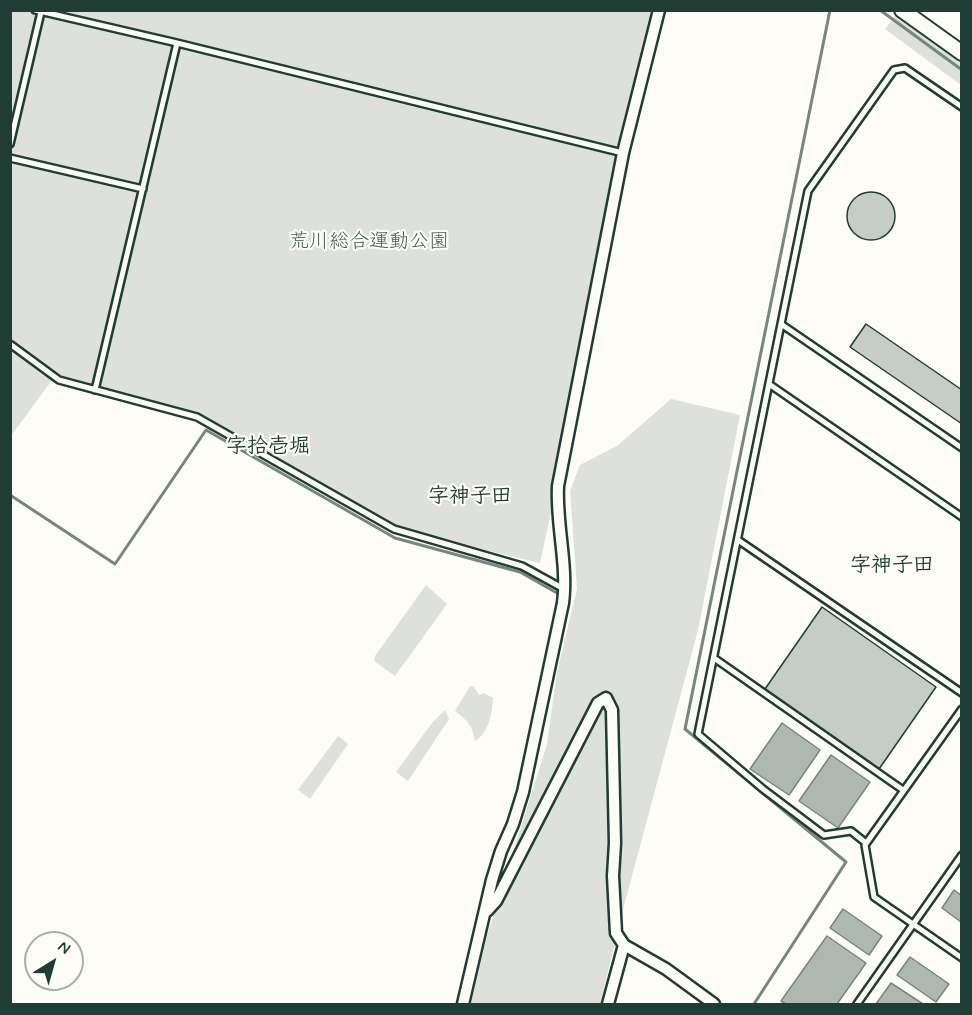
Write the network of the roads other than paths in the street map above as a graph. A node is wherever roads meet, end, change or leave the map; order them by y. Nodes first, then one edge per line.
1 (74, 10) edge
2 (659, 10) edge
3 (902, 10) edge
4 (38, 11) edge
5 (72, 18) junction
6 (177, 43) junction
7 (962, 53) edge
8 (962, 107) edge
9 (10, 144) edge
10 (623, 153) junction
11 (10, 158) edge
12 (143, 189) junction
13 (781, 324) junction
14 (10, 344) edge
15 (769, 384) junction
16 (95, 390) junction
17 (962, 448) edge
18 (962, 517) edge
19 (738, 540) junction
20 (565, 589) junction
21 (714, 658) junction
22 (962, 693) edge
23 (962, 709) edge
24 (903, 790) junction
25 (866, 843) junction
26 (962, 855) edge
27 (486, 912) junction
28 (913, 924) junction
29 (624, 945) junction
30 (962, 958) edge
31 (464, 1005) edge
32 (608, 1005) edge
33 (714, 1005) edge
34 (857, 1005) edge

1 - 5 lane
2 - 10 street
3 - 7 street
4 - 5 lane
4 - 9 lane
5 - 6 lane
6 - 10 lane
6 - 12 lane
8 - 13 lane
10 - 20 street
11 - 12 lane
12 - 16 lane
13 - 15 lane
13 - 17 lane
14 - 16 lane
15 - 18 lane
15 - 19 lane
16 - 20 lane
19 - 21 lane
19 - 22 lane
20 - 27 street
21 - 24 lane
21 - 25 lane
23 - 24 lane
24 - 25 lane
25 - 28 lane
26 - 28 lane
27 - 29 street
27 - 31 street
28 - 30 lane
28 - 34 lane
29 - 32 street
29 - 33 street

